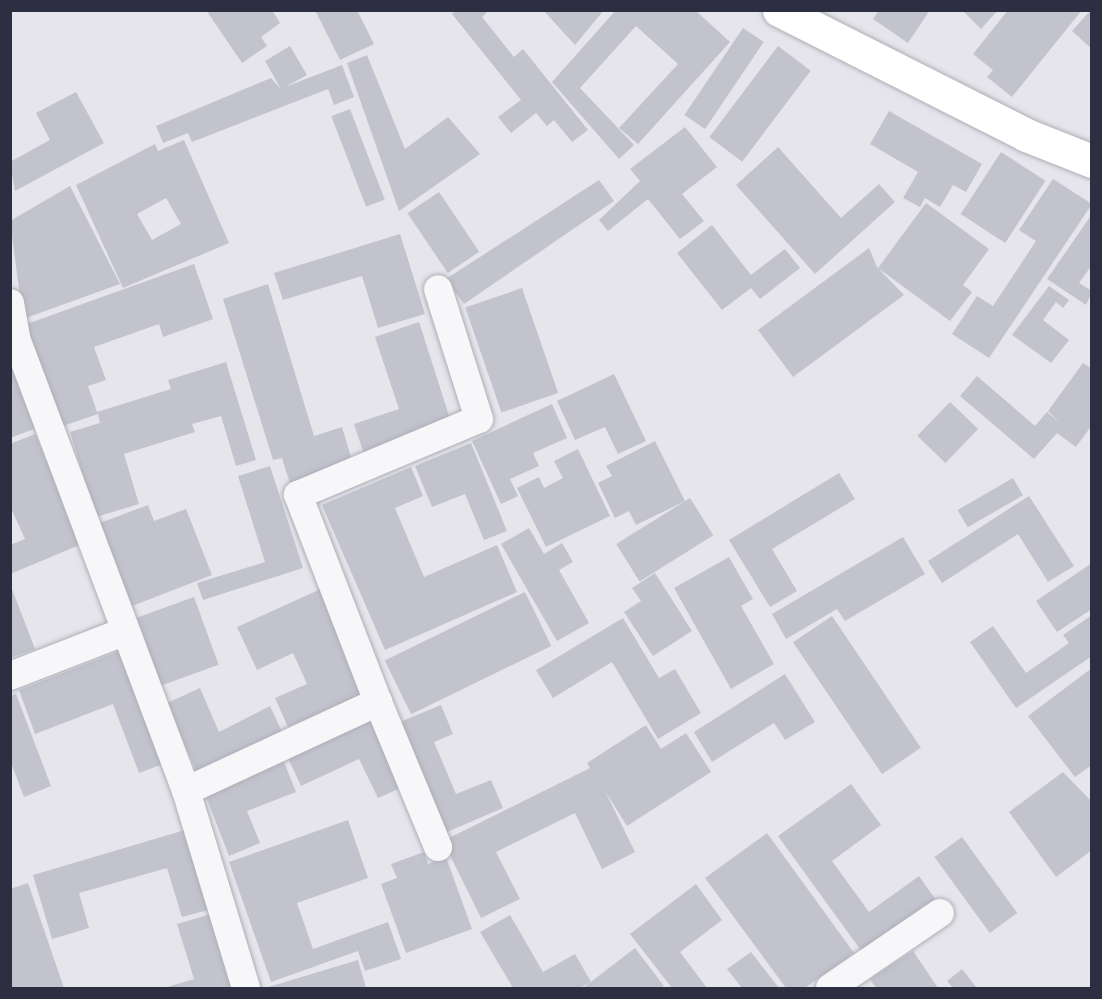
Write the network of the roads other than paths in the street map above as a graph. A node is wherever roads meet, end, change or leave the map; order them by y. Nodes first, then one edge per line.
1 (779, 10) edge
2 (1092, 161) edge
3 (438, 289) dead end
4 (10, 303) edge
5 (126, 631) junction
6 (10, 676) edge
7 (378, 702) junction
8 (186, 791) junction
9 (438, 847) dead end
10 (940, 913) dead end
11 (246, 988) edge
12 (830, 988) edge

1 - 2 main road
3 - 7 street
4 - 5 street
5 - 6 street
5 - 8 street
7 - 8 street
7 - 9 street
8 - 11 street
10 - 12 street

